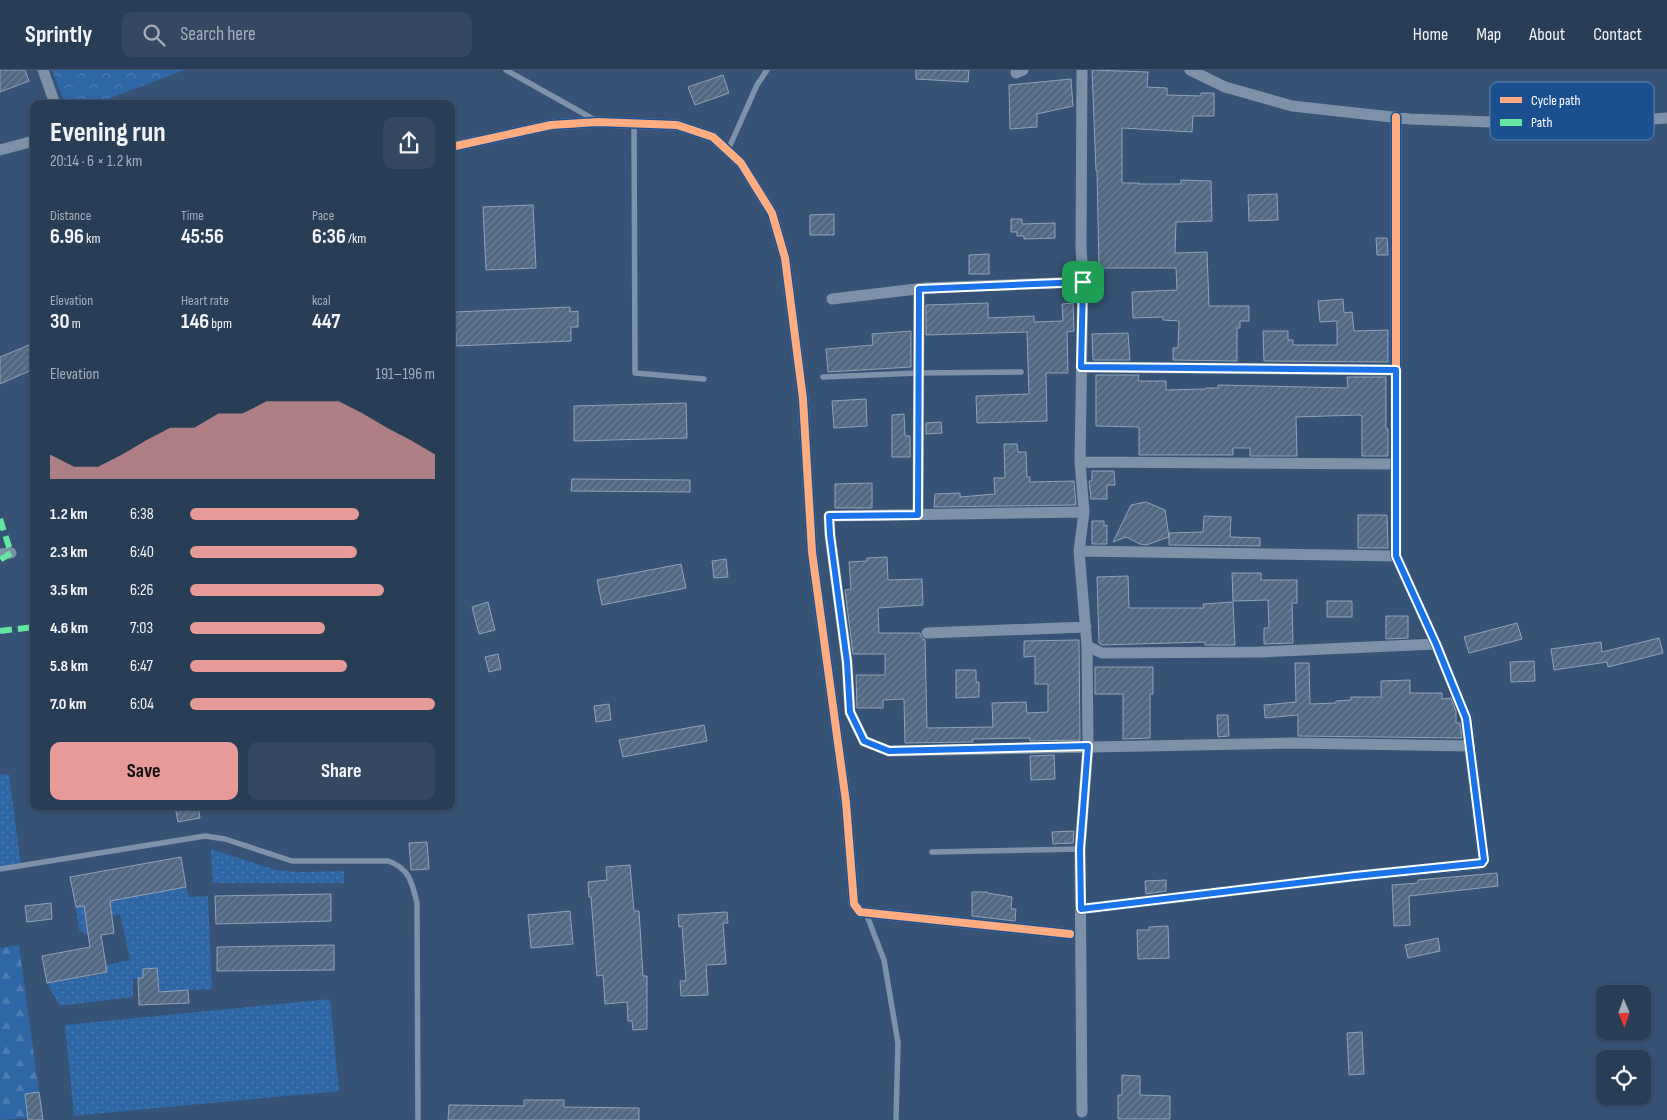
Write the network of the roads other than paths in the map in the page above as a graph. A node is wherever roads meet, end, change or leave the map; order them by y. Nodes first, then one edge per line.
1 (43, 70) edge
2 (506, 70) edge
3 (767, 70) edge
4 (1082, 70) edge
5 (1190, 70) edge
6 (54, 100) edge
7 (1396, 117) junction
8 (1667, 118) edge
9 (1654, 119) edge
10 (1490, 121) edge
11 (598, 122) junction
12 (634, 123) junction
13 (30, 143) edge
14 (455, 146) edge
15 (0, 150) edge
16 (728, 150) junction
17 (1083, 282) junction
18 (919, 289) junction
19 (832, 299) dead end
20 (1081, 367) junction
21 (1396, 370) junction
22 (918, 372) junction
23 (1021, 372) dead end
24 (823, 377) dead end
25 (704, 379) dead end
26 (1080, 462) junction
27 (1396, 464) junction
28 (1084, 512) junction
29 (918, 515) junction
30 (1079, 551) junction
31 (1396, 556) junction
32 (1086, 626) junction
33 (928, 632) dead end
34 (1436, 644) junction
35 (1088, 646) junction
36 (1088, 746) junction
37 (1470, 746) junction
38 (1080, 849) junction
39 (932, 852) dead end
40 (0, 869) edge
41 (1081, 909) junction
42 (866, 913) junction
43 (1070, 934) dead end
44 (1082, 1112) dead end
45 (418, 1120) edge
46 (896, 1120) edge

1 - 6 street
2 - 11 lane
3 - 16 lane
4 - 17 street
5 - 7 street
7 - 10 street
7 - 21 street
8 - 9 street
11 - 12 street
11 - 14 street
12 - 16 street
12 - 25 lane
13 - 15 street
16 - 42 street
17 - 18 street
17 - 20 street
18 - 19 street
18 - 22 street
20 - 21 street
20 - 26 street
21 - 27 street
22 - 23 lane
22 - 24 lane
22 - 29 street
26 - 27 street
26 - 28 street
27 - 31 street
28 - 29 street
28 - 30 street
29 - 36 street
30 - 31 street
30 - 32 street
31 - 34 street
32 - 33 street
32 - 35 street
34 - 35 street
34 - 37 street
35 - 36 street
36 - 37 street
36 - 38 street
37 - 41 street
38 - 39 lane
38 - 41 street
40 - 45 lane
41 - 44 street
42 - 43 street
42 - 46 lane

